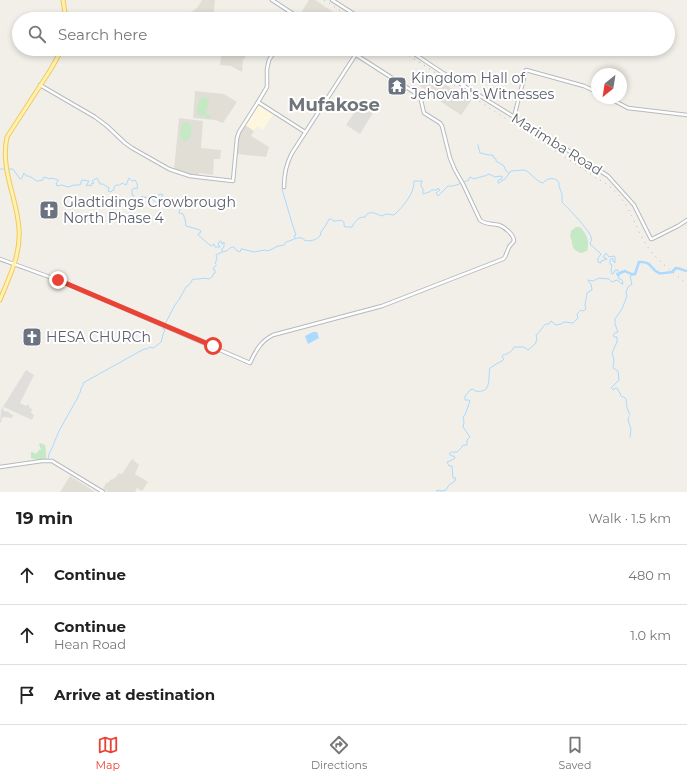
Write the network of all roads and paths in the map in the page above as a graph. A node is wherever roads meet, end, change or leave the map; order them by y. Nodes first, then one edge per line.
1 (63, 0) edge
2 (272, 0) edge
3 (332, 0) edge
4 (65, 12) edge
5 (289, 12) edge
6 (351, 12) edge
7 (59, 56) edge
8 (272, 56) edge
9 (355, 56) edge
10 (359, 56) edge
11 (418, 56) edge
12 (40, 85) junction
13 (591, 89) edge
14 (258, 102) junction
15 (621, 104) edge
16 (687, 115) edge
17 (514, 116) junction
18 (305, 132) junction
19 (2, 158) dead end
20 (3, 170) dead end
21 (284, 187) dead end
22 (687, 220) edge
23 (0, 259) edge
24 (15, 264) junction
25 (0, 300) edge
26 (0, 467) edge
27 (103, 492) edge

1 - 4 main road
2 - 5 street
3 - 6 street
7 - 12 main road
8 - 14 street
9 - 18 street
10 - 24 street
11 - 17 street, Marimba Road
12 - 14 street
12 - 19 main road
13 - 17 street
14 - 18 street
15 - 16 street
17 - 22 street, Marimba Road
18 - 21 street
20 - 24 main road
23 - 24 street
24 - 25 main road
26 - 27 street

